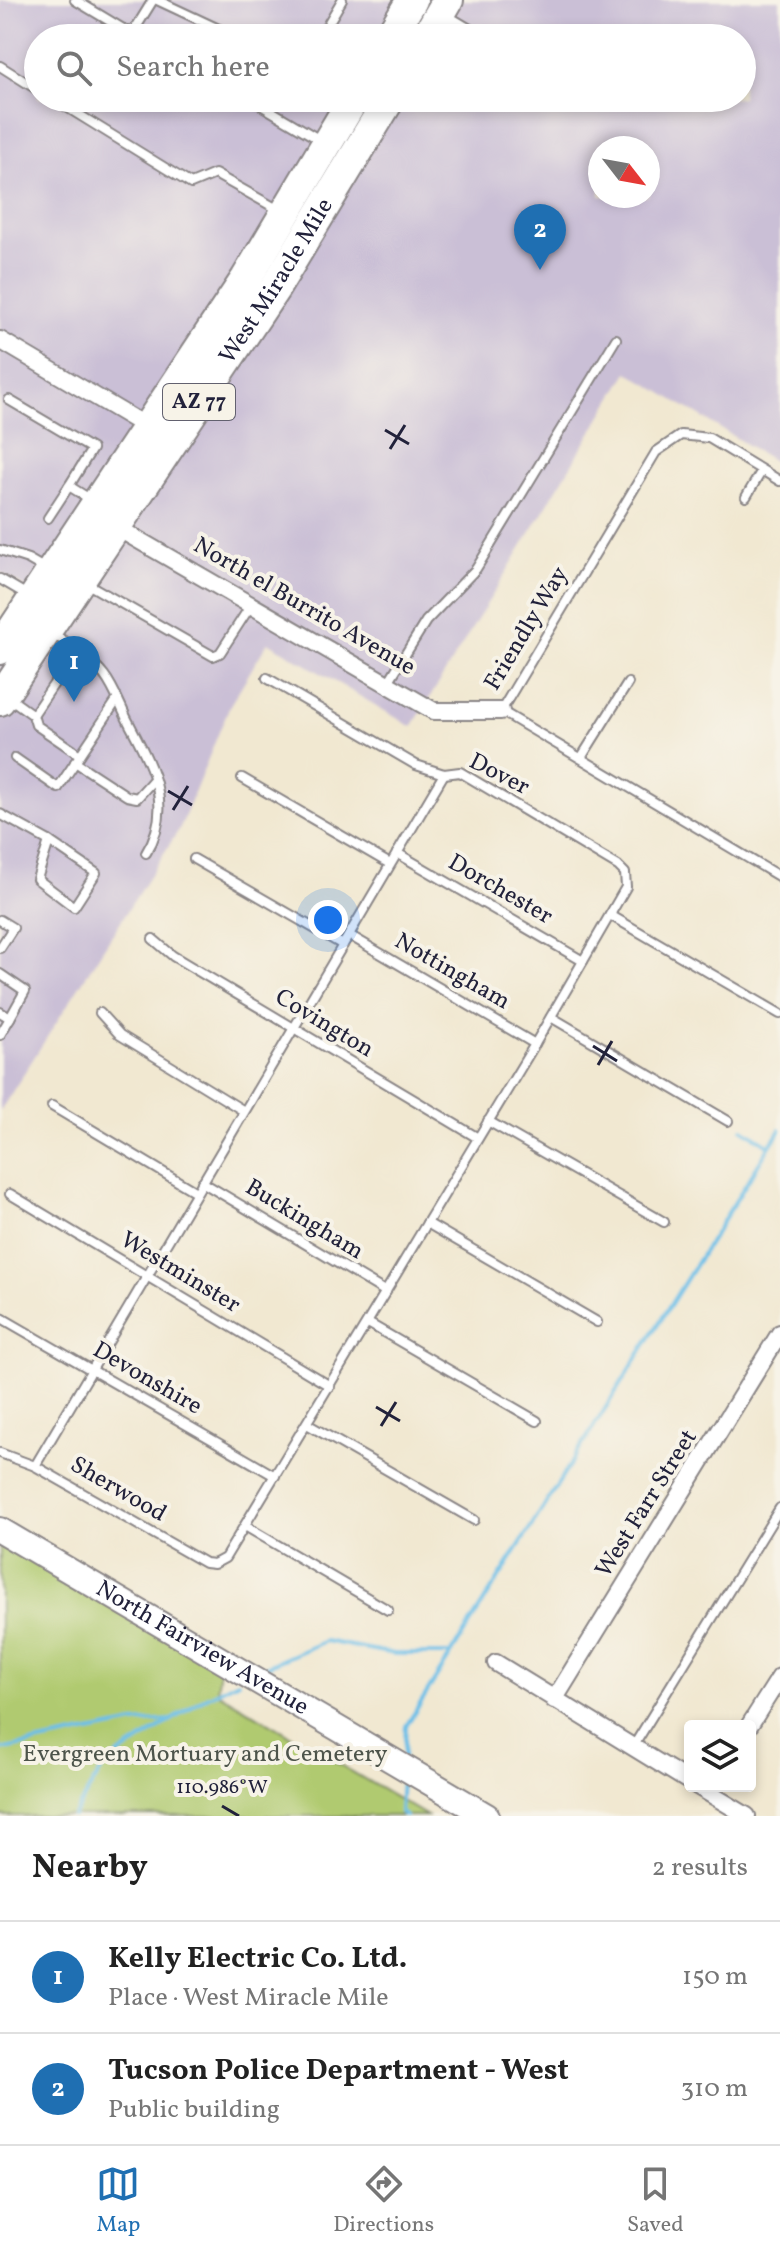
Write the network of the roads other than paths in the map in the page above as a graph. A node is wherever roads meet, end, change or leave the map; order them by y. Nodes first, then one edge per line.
1 (75, 0) edge
2 (155, 0) edge
3 (342, 0) edge
4 (412, 0) edge
5 (445, 6) edge
6 (115, 24) edge
7 (142, 24) edge
8 (204, 24) edge
9 (328, 24) edge
10 (397, 24) edge
11 (434, 24) edge
12 (468, 24) edge
13 (0, 66) edge
14 (24, 81) edge
15 (75, 112) edge
16 (272, 112) edge
17 (346, 112) edge
18 (382, 112) edge
19 (327, 145) junction
20 (286, 214) junction
21 (616, 339) dead end
22 (0, 340) edge
23 (9, 400) dead end
24 (147, 427) junction
25 (761, 472) junction
26 (780, 481) edge
27 (69, 486) junction
28 (746, 497) dead end
29 (101, 514) junction
30 (48, 518) dead end
31 (0, 550) edge
32 (66, 576) junction
33 (0, 579) edge
34 (33, 599) junction
35 (252, 605) junction
36 (47, 629) junction
37 (0, 649) edge
38 (76, 651) junction
39 (267, 678) dead end
40 (628, 683) dead end
41 (387, 684) junction
42 (2, 697) edge
43 (117, 700) junction
44 (501, 711) junction
45 (33, 715) junction
46 (15, 758) dead end
47 (581, 758) junction
48 (78, 759) junction
49 (444, 774) junction
50 (242, 778) dead end
51 (154, 779) junction
52 (0, 814) edge
53 (49, 841) junction
54 (146, 853) dead end
55 (397, 853) junction
56 (194, 859) dead end
57 (390, 864) junction
58 (780, 877) edge
59 (610, 915) junction
60 (0, 920) edge
61 (349, 935) junction
62 (153, 939) dead end
63 (343, 945) junction
64 (0, 948) edge
65 (583, 961) junction
66 (0, 974) edge
67 (0, 1012) edge
68 (100, 1013) dead end
69 (780, 1014) edge
70 (551, 1017) junction
71 (10, 1018) junction
72 (293, 1029) junction
73 (0, 1035) edge
74 (535, 1044) junction
75 (52, 1106) dead end
76 (244, 1111) junction
77 (488, 1121) junction
78 (728, 1121) dead end
79 (478, 1138) junction
80 (202, 1182) junction
81 (196, 1192) junction
82 (10, 1194) dead end
83 (664, 1222) dead end
84 (427, 1223) junction
85 (147, 1276) junction
86 (386, 1292) junction
87 (0, 1317) edge
88 (597, 1322) dead end
89 (368, 1323) junction
90 (780, 1333) edge
91 (91, 1370) junction
92 (330, 1386) junction
93 (537, 1421) dead end
94 (307, 1424) junction
95 (0, 1453) edge
96 (35, 1466) junction
97 (275, 1476) junction
98 (780, 1508) edge
99 (474, 1520) dead end
100 (245, 1526) junction
101 (0, 1530) edge
102 (388, 1610) dead end
103 (496, 1663) dead end
104 (780, 1677) edge
105 (554, 1700) junction
106 (753, 1720) edge
107 (633, 1747) junction
108 (684, 1778) edge
109 (712, 1792) edge
110 (487, 1816) edge
111 (747, 1816) edge

1 - 6 lane
2 - 7 lane
2 - 8 lane
3 - 9 lane
4 - 10 highway
5 - 11 highway
5 - 12 lane
13 - 14 lane
15 - 20 lane
16 - 19 lane
17 - 19 highway, West Miracle Mile / AZ 77
18 - 29 highway, West Miracle Mile / AZ 77
19 - 20 highway, West Miracle Mile / AZ 77
20 - 24 highway, West Miracle Mile / AZ 77
21 - 41 lane
22 - 24 street
23 - 27 lane
24 - 29 highway, West Miracle Mile / AZ 77
25 - 26 lane, Friendly Way
25 - 28 lane
25 - 44 lane, Friendly Way
27 - 29 lane
27 - 30 lane
29 - 32 highway, West Miracle Mile / AZ 77
29 - 35 street, North el Burrito Avenue
31 - 32 lane
32 - 34 highway, West Miracle Mile / AZ 77
32 - 35 lane
32 - 36 highway, West Miracle Mile / AZ 77
33 - 34 lane
34 - 37 highway, West Miracle Mile / AZ 77
35 - 41 street, North el Burrito Avenue
36 - 38 lane
36 - 42 highway, West Miracle Mile / AZ 77
38 - 43 lane
38 - 45 lane
39 - 49 lane, Dover
40 - 47 lane
41 - 44 street, North el Burrito Avenue
42 - 45 lane
43 - 48 lane
43 - 51 lane
44 - 47 lane, Friendly Way
45 - 48 lane
46 - 48 lane
47 - 58 lane, Friendly Way
48 - 51 lane
49 - 55 lane
49 - 59 lane, Dover
50 - 57 lane
51 - 54 lane
52 - 53 lane
53 - 53 lane
55 - 57 lane
55 - 65 lane, Dorchester
56 - 63 lane
57 - 61 lane
59 - 65 lane
59 - 69 lane
60 - 64 lane
61 - 63 lane
61 - 74 lane, Nottingham
62 - 72 lane, Covington
63 - 72 lane
65 - 70 lane
66 - 71 lane
67 - 71 lane
68 - 76 lane
70 - 74 lane
70 - 78 lane
71 - 73 lane
72 - 76 lane
72 - 79 lane, Covington
74 - 77 lane
75 - 81 lane
76 - 80 lane
77 - 79 lane
77 - 83 lane
79 - 84 lane
80 - 81 lane
80 - 86 lane, Buckingham
81 - 85 lane
82 - 85 lane, Westminster
84 - 86 lane
84 - 88 lane
85 - 91 lane
85 - 92 lane, Westminster
86 - 89 lane
87 - 91 lane, Devonshire
89 - 92 lane
89 - 93 lane
90 - 105 street, West Farr Street
91 - 96 lane
91 - 97 lane, Devonshire
92 - 94 lane
94 - 97 lane
94 - 99 lane
95 - 96 lane, Sherwood
96 - 100 lane, Sherwood
97 - 100 lane
98 - 107 lane
100 - 102 lane
101 - 110 street, North Fairview Avenue
103 - 105 street
104 - 106 street
105 - 107 street
107 - 108 street
109 - 111 street

